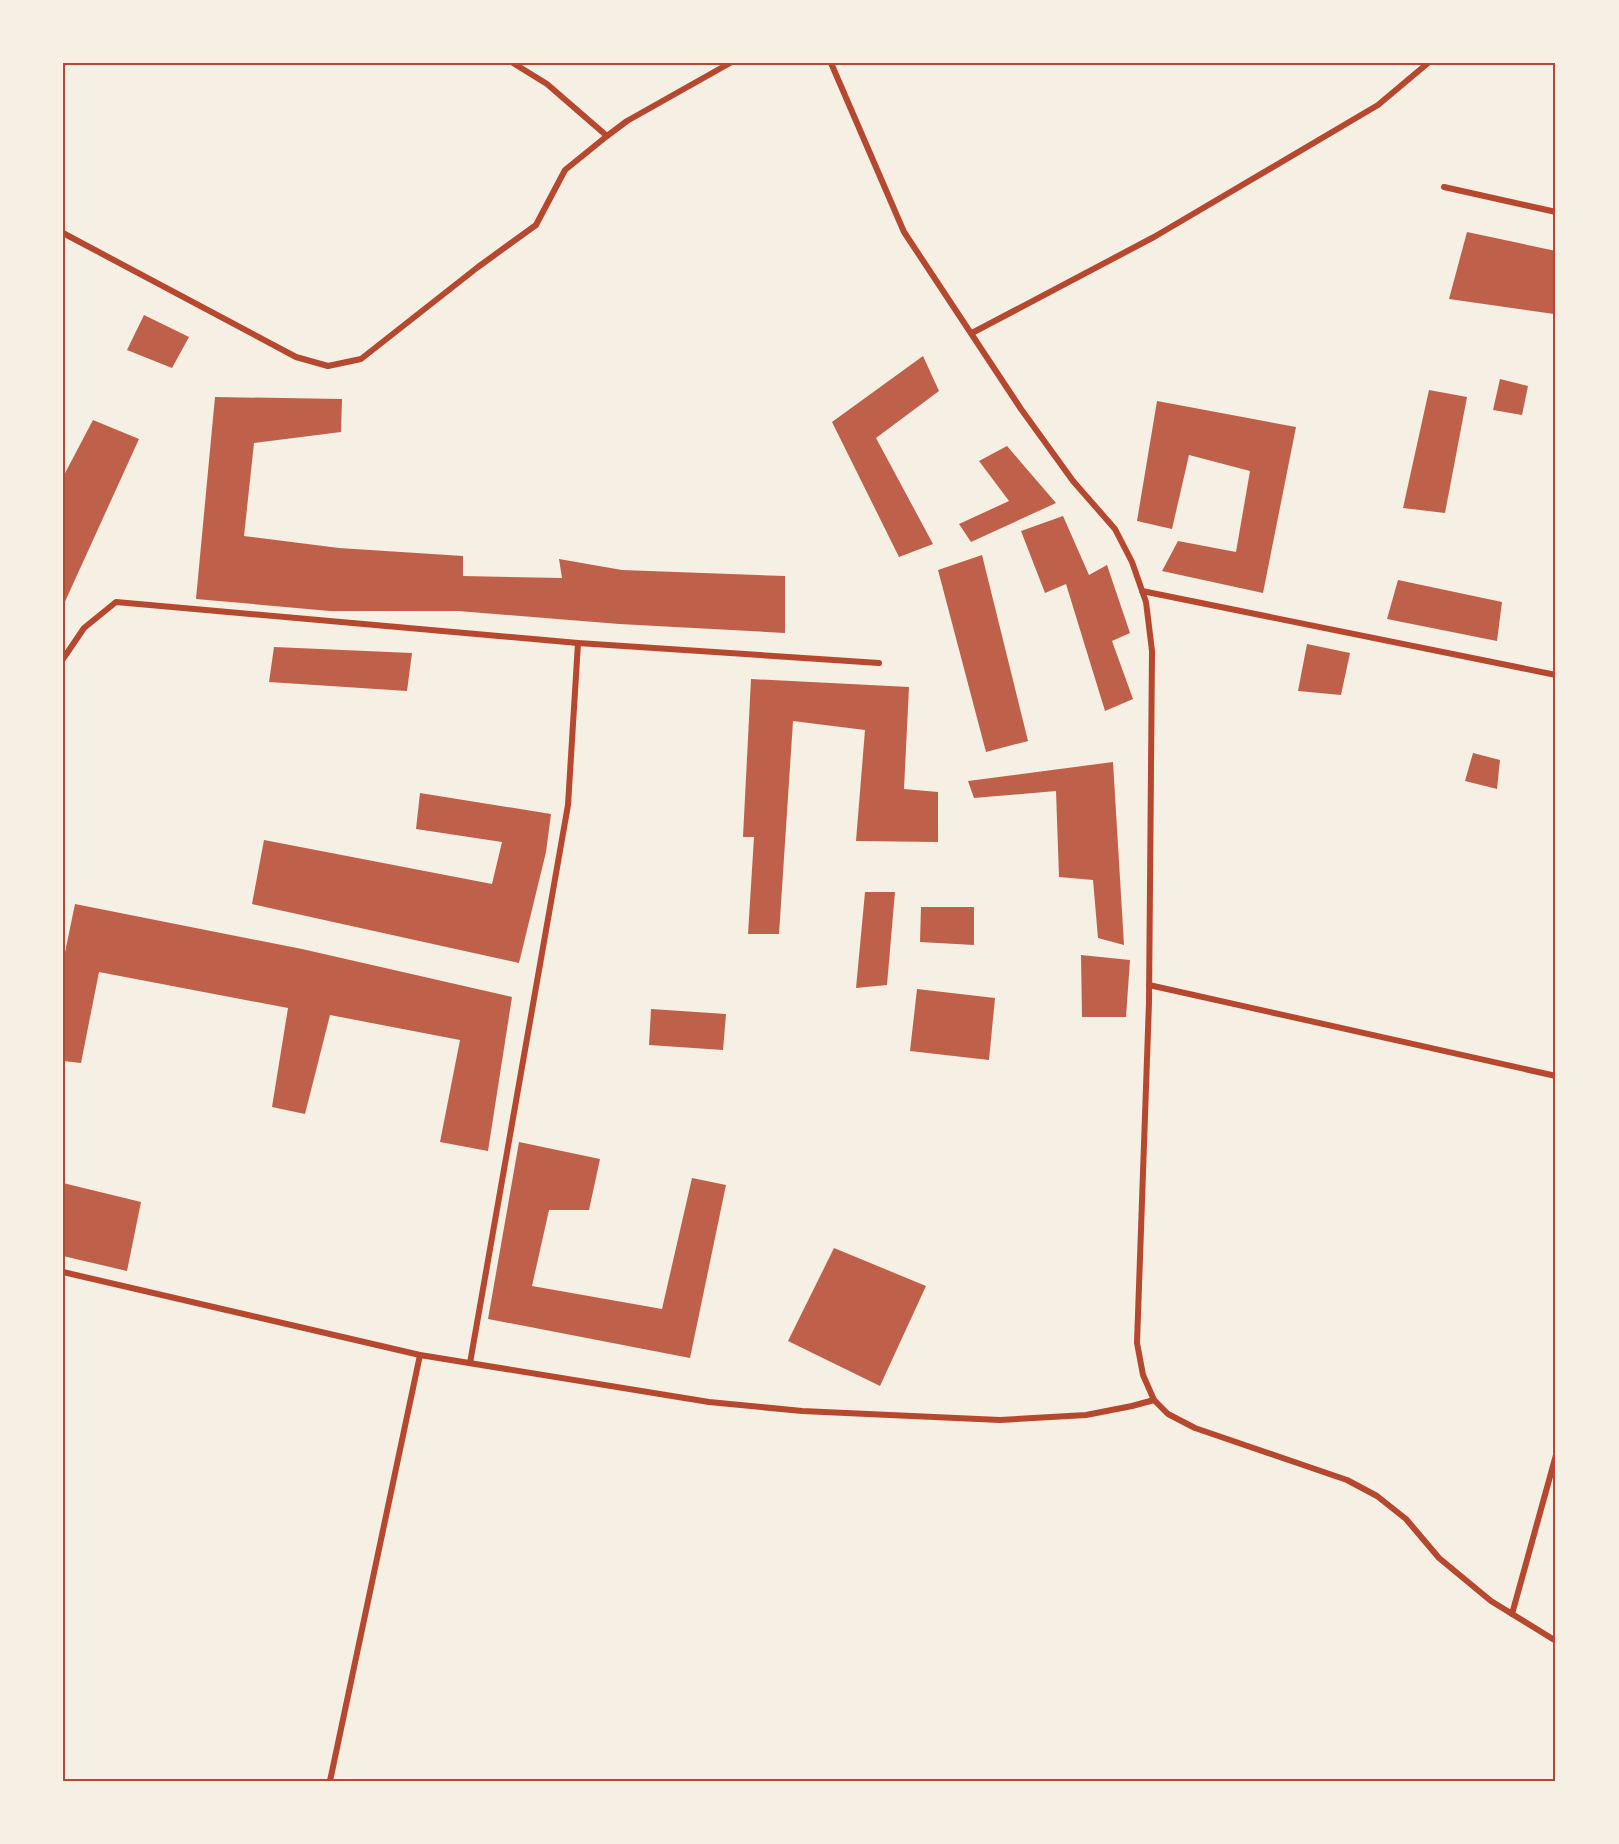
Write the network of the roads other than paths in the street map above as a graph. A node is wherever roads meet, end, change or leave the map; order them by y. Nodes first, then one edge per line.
1 (513, 63) edge
2 (730, 63) edge
3 (831, 63) edge
4 (1428, 63) edge
5 (607, 136) junction
6 (1444, 187) dead end
7 (1556, 212) edge
8 (63, 233) edge
9 (972, 333) junction
10 (1142, 591) junction
11 (578, 643) junction
12 (63, 659) edge
13 (879, 663) dead end
14 (1556, 675) edge
15 (1149, 985) junction
16 (1556, 1076) edge
17 (63, 1272) edge
18 (420, 1355) junction
19 (470, 1364) junction
20 (1154, 1400) junction
21 (1556, 1455) edge
22 (1512, 1614) junction
23 (1556, 1641) edge
24 (330, 1781) edge

1 - 5 street
2 - 5 street
3 - 9 street
4 - 9 street
5 - 8 street
6 - 7 street
9 - 10 street
10 - 14 street
10 - 15 street
11 - 12 street
11 - 13 street
11 - 19 street
15 - 16 street
15 - 20 street
17 - 18 street
18 - 19 street
18 - 24 street
19 - 20 street
20 - 22 street
21 - 22 street
22 - 23 street

